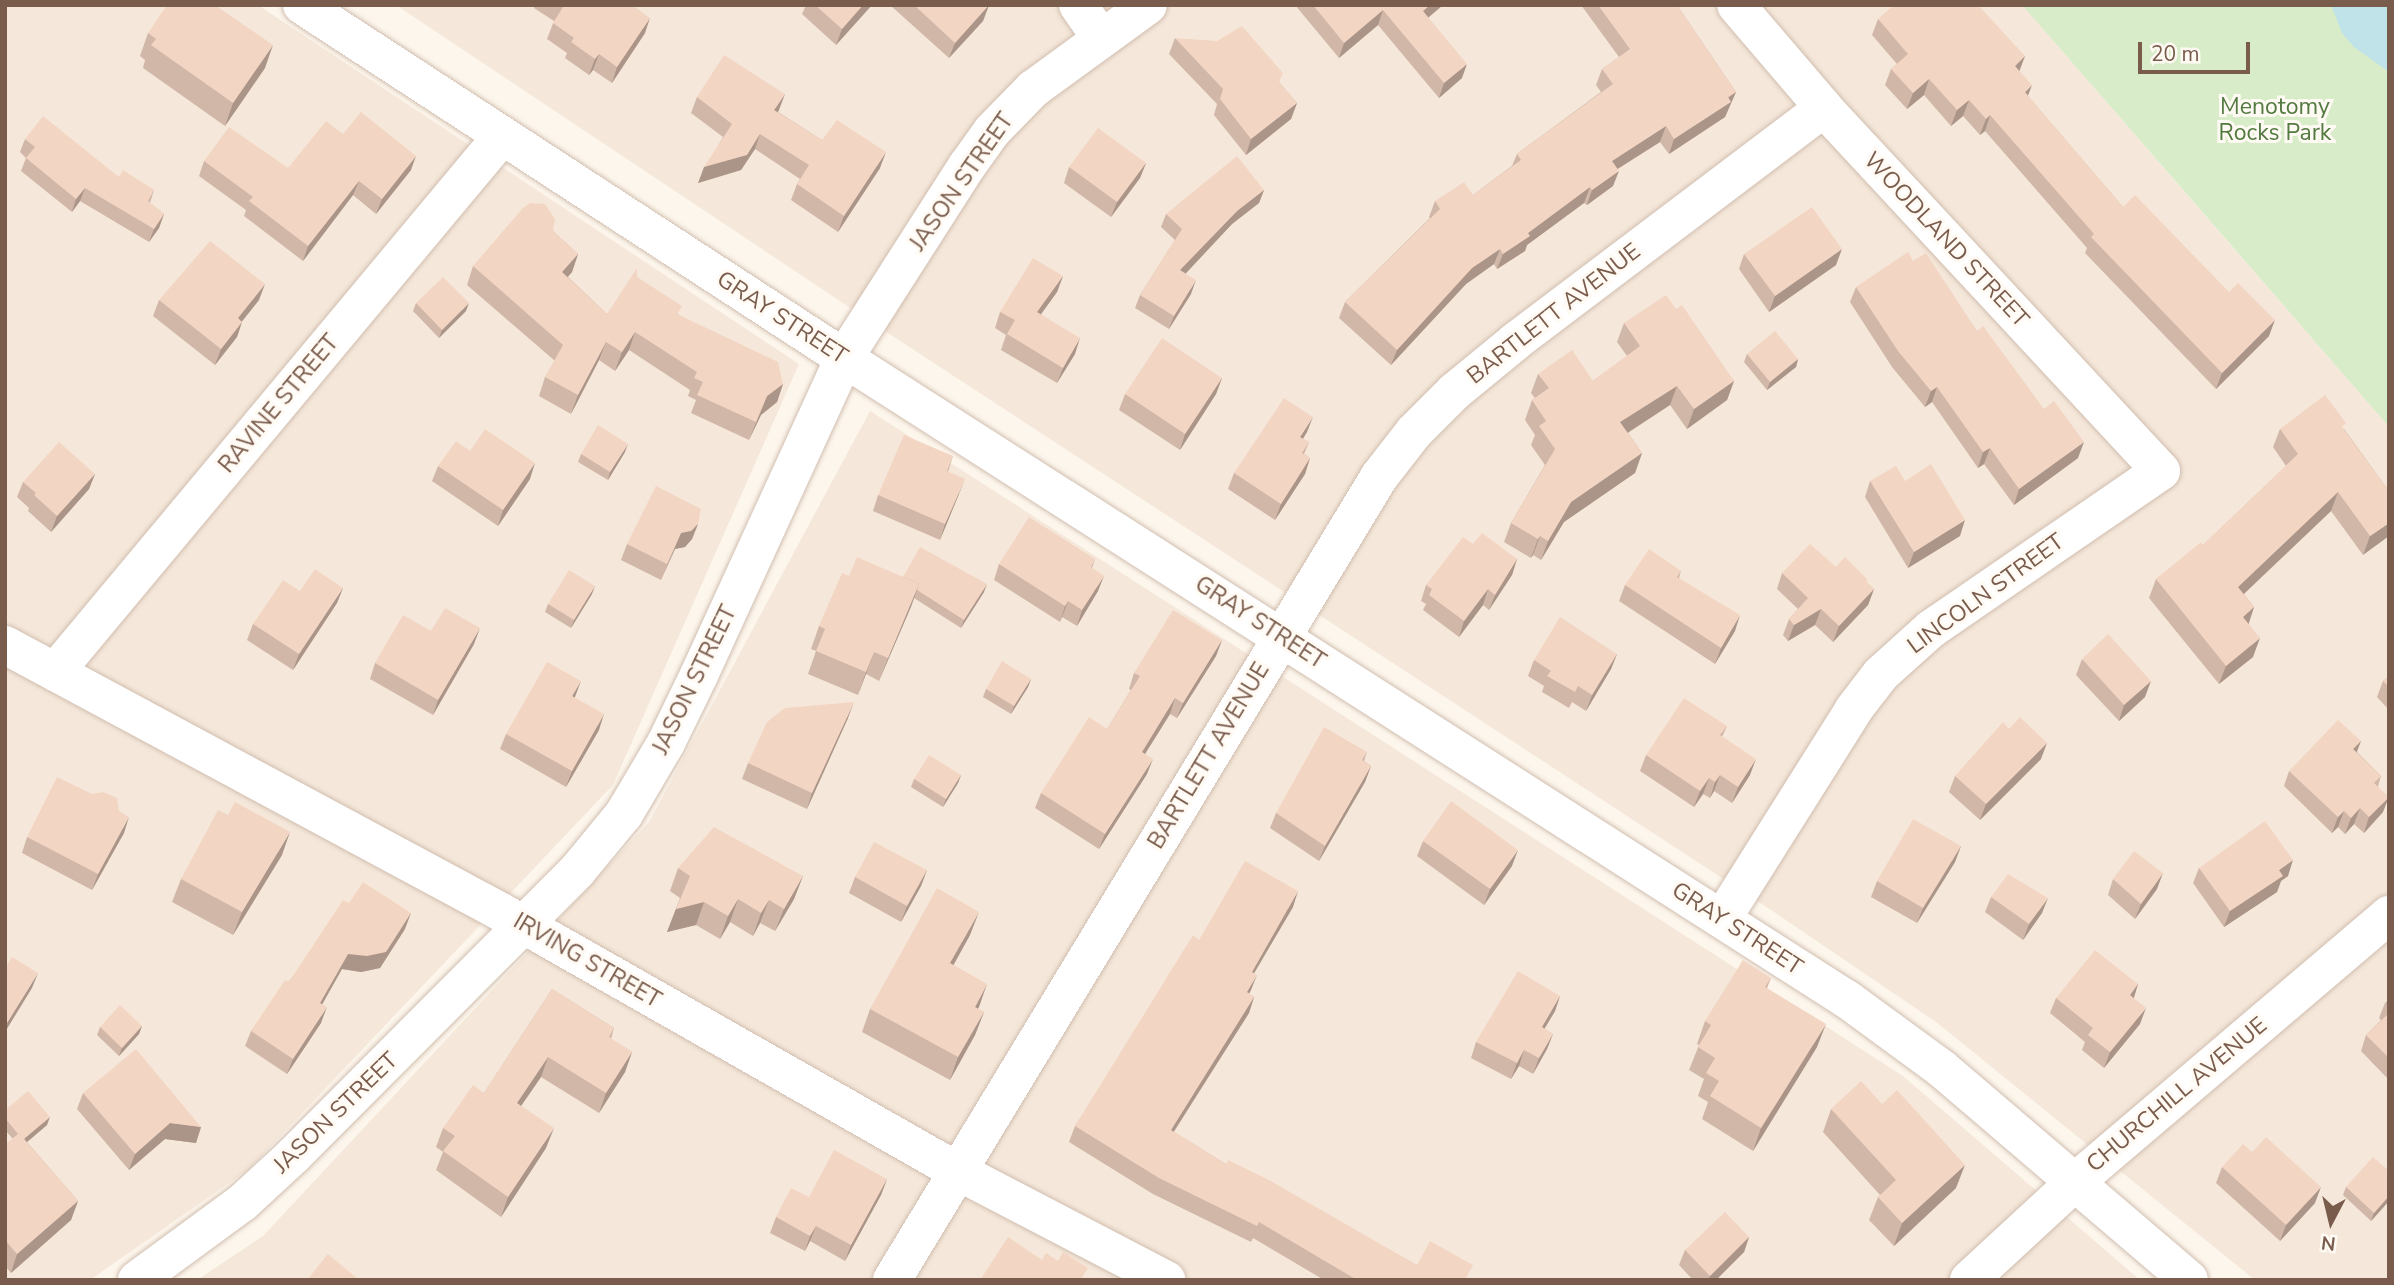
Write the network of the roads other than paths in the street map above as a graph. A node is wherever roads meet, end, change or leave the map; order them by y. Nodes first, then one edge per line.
1 (302, 5) edge
2 (1078, 5) edge
3 (1148, 5) edge
4 (1736, 5) edge
5 (1101, 38) junction
6 (1824, 108) junction
7 (502, 136) junction
8 (844, 358) junction
9 (2161, 471) joint
10 (1282, 636) junction
11 (5, 645) edge
12 (55, 672) junction
13 (2389, 915) edge
14 (1722, 919) junction
15 (524, 925) junction
16 (957, 1171) junction
17 (2074, 1182) junction
18 (137, 1280) edge
19 (892, 1280) edge
20 (1166, 1280) edge
21 (1969, 1280) edge
22 (2189, 1280) edge

1 - 7 street, GRAY STREET
2 - 5 street
3 - 5 street, JASON STREET
4 - 6 street, WOODLAND STREET
5 - 8 street, JASON STREET
6 - 9 street, WOODLAND STREET
6 - 10 street, BARTLETT AVENUE
7 - 8 street, GRAY STREET
7 - 12 street, RAVINE STREET
8 - 10 street, GRAY STREET
8 - 15 street, JASON STREET
9 - 14 street, LINCOLN STREET
10 - 14 street, GRAY STREET
10 - 16 street, BARTLETT AVENUE
11 - 12 street, IRVING STREET
12 - 15 street, IRVING STREET
13 - 17 street, CHURCHILL AVENUE
14 - 17 street, GRAY STREET
15 - 16 street, IRVING STREET
15 - 18 street, JASON STREET
16 - 19 street, BARTLETT AVENUE
16 - 20 street, IRVING STREET
17 - 21 street, CHURCHILL AVENUE
17 - 22 street, GRAY STREET

